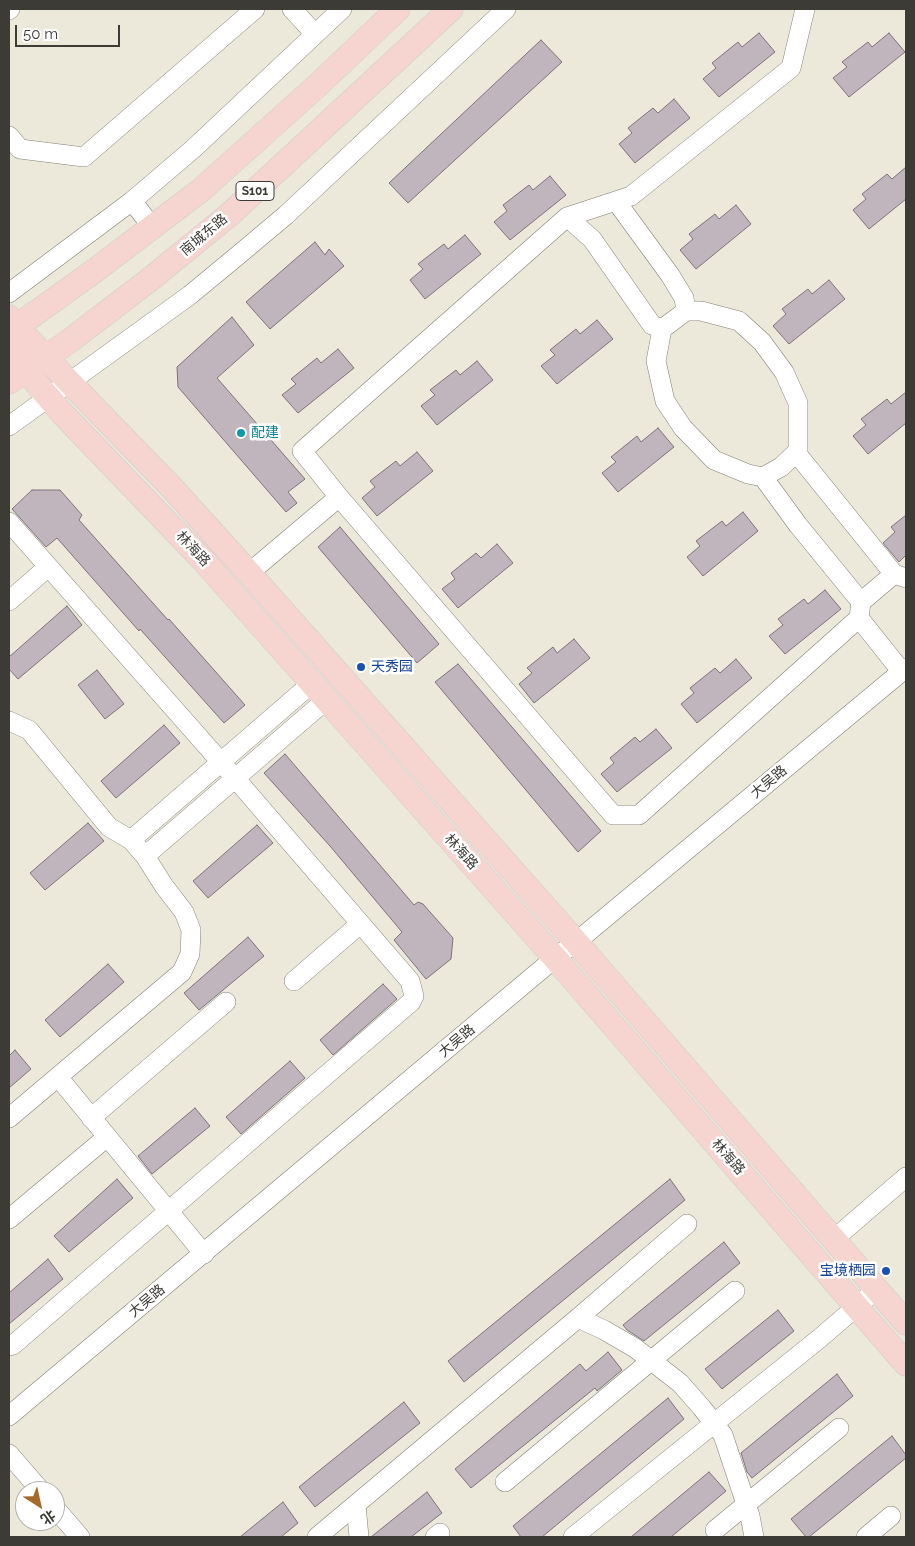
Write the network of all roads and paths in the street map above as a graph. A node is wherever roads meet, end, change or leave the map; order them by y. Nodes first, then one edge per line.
1 (255, 9) edge
2 (292, 9) edge
3 (342, 9) edge
4 (398, 9) edge
5 (451, 9) edge
6 (506, 9) edge
7 (805, 9) edge
8 (315, 34) junction
9 (9, 136) edge
10 (132, 201) junction
11 (616, 201) junction
12 (568, 217) junction
13 (153, 228) junction
14 (9, 293) edge
15 (686, 311) junction
16 (12, 325) edge
17 (662, 329) junction
18 (9, 348) edge
19 (45, 357) junction
20 (17, 376) edge
21 (70, 381) junction
22 (49, 398) junction
23 (9, 426) edge
24 (798, 451) junction
25 (763, 477) junction
26 (339, 497) junction
27 (9, 522) edge
28 (48, 566) junction
29 (250, 573) junction
30 (900, 576) edge
31 (9, 600) edge
32 (860, 610) junction
33 (904, 670) edge
34 (318, 692) junction
35 (9, 721) edge
36 (221, 762) junction
37 (235, 778) junction
38 (131, 840) junction
39 (145, 856) junction
40 (360, 924) junction
41 (576, 942) junction
42 (555, 958) junction
43 (294, 982) dead end
44 (226, 1002) dead end
45 (58, 1077) junction
46 (9, 1118) edge
47 (91, 1118) junction
48 (107, 1137) junction
49 (906, 1177) edge
50 (168, 1211) junction
51 (9, 1219) edge
52 (686, 1224) dead end
53 (834, 1239) junction
54 (204, 1254) junction
55 (877, 1289) junction
56 (735, 1292) dead end
57 (857, 1307) junction
58 (578, 1318) junction
59 (906, 1322) edge
60 (9, 1346) edge
61 (652, 1361) junction
62 (906, 1364) edge
63 (9, 1416) edge
64 (714, 1422) junction
65 (839, 1428) dead end
66 (9, 1454) edge
67 (32, 1481) edge
68 (505, 1482) dead end
69 (746, 1504) junction
70 (356, 1505) junction
71 (891, 1516) dead end
72 (65, 1520) edge
73 (714, 1530) dead end
74 (80, 1537) edge
75 (317, 1537) edge
76 (359, 1537) edge
77 (573, 1537) edge
78 (754, 1537) edge
79 (866, 1537) edge

1 - 9 street
2 - 8 street
3 - 8 street
4 - 13 main road, S101
5 - 19 main road, 南城东路 / S101
6 - 21 street
7 - 11 street
8 - 10 street
10 - 13 street
10 - 14 street
11 - 12 street
11 - 15 street
12 - 17 street
12 - 26 street
13 - 16 main road, S101
15 - 17 street
15 - 24 street
16 - 19 main road, 林海路
17 - 25 street
18 - 20 main road, 林海路
19 - 20 main road, 南城东路 / S101
19 - 21 main road, 林海路
20 - 22 main road, 林海路
21 - 22 street
21 - 29 main road, 林海路
22 - 23 street
22 - 34 main road, 林海路
24 - 25 street
24 - 30 street
25 - 32 street
26 - 29 street
26 - 32 street
27 - 28 street
28 - 31 street
28 - 36 street
29 - 41 main road, 林海路
30 - 32 street
32 - 33 street
33 - 41 street, 大吴路
34 - 36 street
34 - 37 street
34 - 42 main road, 林海路
35 - 38 street
36 - 37 street
36 - 38 street
37 - 39 street
37 - 40 street
38 - 39 street
39 - 45 street
40 - 43 street
40 - 50 street
41 - 42 street, 大吴路
41 - 53 main road, 林海路
42 - 54 street, 大吴路
42 - 57 main road, 林海路
44 - 47 street
45 - 46 street
45 - 47 street
47 - 48 street
48 - 50 street
48 - 51 street
49 - 53 street
50 - 54 street
50 - 60 street
52 - 58 street
53 - 55 main road, 林海路
54 - 63 street, 大吴路
55 - 57 street
55 - 59 main road, 林海路
56 - 61 street
57 - 62 main road, 林海路
57 - 64 street
58 - 61 street
58 - 70 street
61 - 64 street
61 - 68 street
64 - 69 street
64 - 77 street
65 - 69 street
66 - 67 street
69 - 73 street
69 - 78 street
70 - 75 street
70 - 76 street
71 - 79 street
72 - 74 street

